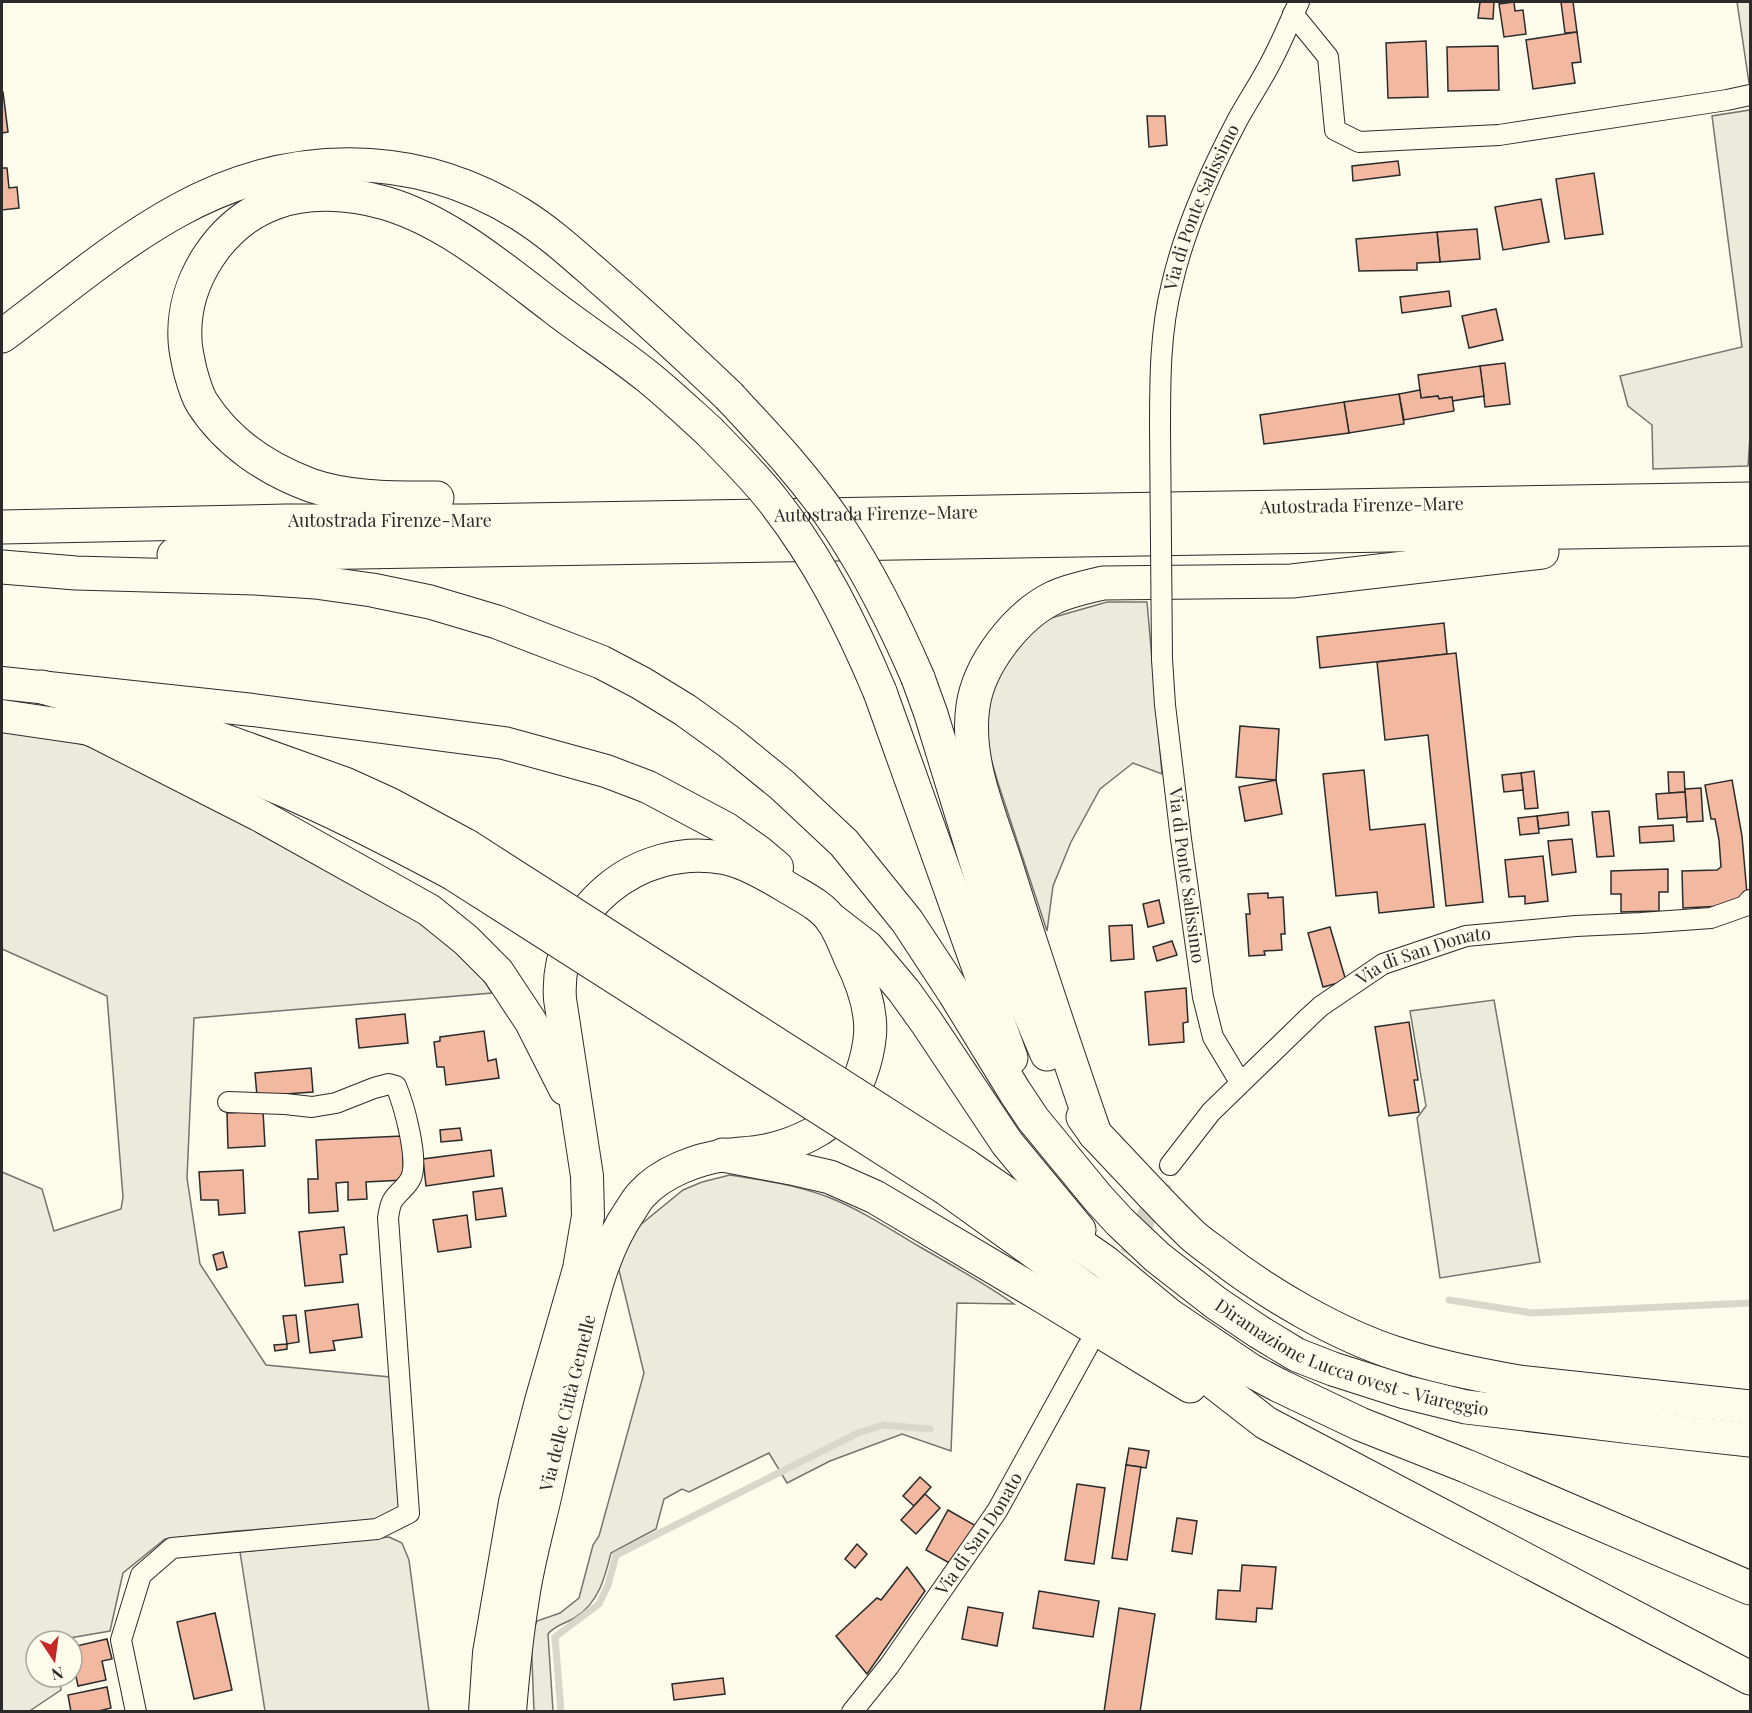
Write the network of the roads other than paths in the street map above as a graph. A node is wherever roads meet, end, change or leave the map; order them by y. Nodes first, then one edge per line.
1 (1296, 8) edge
2 (1750, 95) edge
3 (2, 336) edge
4 (1750, 499) edge
5 (668, 517) junction
6 (2, 527) edge
7 (1750, 530) edge
8 (2, 557) edge
9 (2, 567) edge
10 (2, 683) edge
11 (42, 687) junction
12 (2, 716) edge
13 (90, 729) junction
14 (459, 859) junction
15 (1750, 900) edge
16 (823, 912) junction
17 (1240, 1082) junction
18 (228, 1102) dead end
19 (579, 1116) junction
20 (1033, 1119) junction
21 (1095, 1134) junction
22 (723, 1155) junction
23 (1170, 1165) tunnel mouth
24 (956, 1177) junction
25 (1105, 1262) junction
26 (1088, 1346) dead end
27 (1750, 1407) edge
28 (1266, 1423) junction
29 (1750, 1440) edge
30 (1750, 1588) edge
31 (1750, 1677) edge
32 (136, 1712) edge
33 (485, 1712) edge
34 (510, 1712) edge
35 (852, 1712) edge

1 - 2 street
1 - 17 street, Via di Ponte Salissimo, bridge
3 - 21 highway, Diramazione Lucca ovest - Viareggio, bridge
4 - 5 highway, Autostrada Firenze-Mare
5 - 6 highway, Autostrada Firenze-Mare
5 - 20 highway, bridge
7 - 8 highway, Autostrada Firenze-Mare
7 - 21 highway
9 - 20 highway
10 - 11 main road
11 - 14 highway
11 - 16 main road
12 - 13 main road
13 - 14 highway
13 - 19 main road
14 - 24 highway, bridge
15 - 17 street, Via di San Donato
16 - 19 main road, Via delle Città Gemelle
16 - 22 main road, Via delle Città Gemelle
16 - 25 highway
17 - 23 street, Via di San Donato
18 - 32 street
19 - 33 main road, Via delle Città Gemelle
20 - 29 highway, Diramazione Lucca ovest - Viareggio
21 - 27 highway, Diramazione Lucca ovest - Viareggio
22 - 28 highway
22 - 34 main road, Via delle Città Gemelle
24 - 25 highway
24 - 28 highway
25 - 30 highway
26 - 35 street, Via di San Donato
28 - 31 highway

